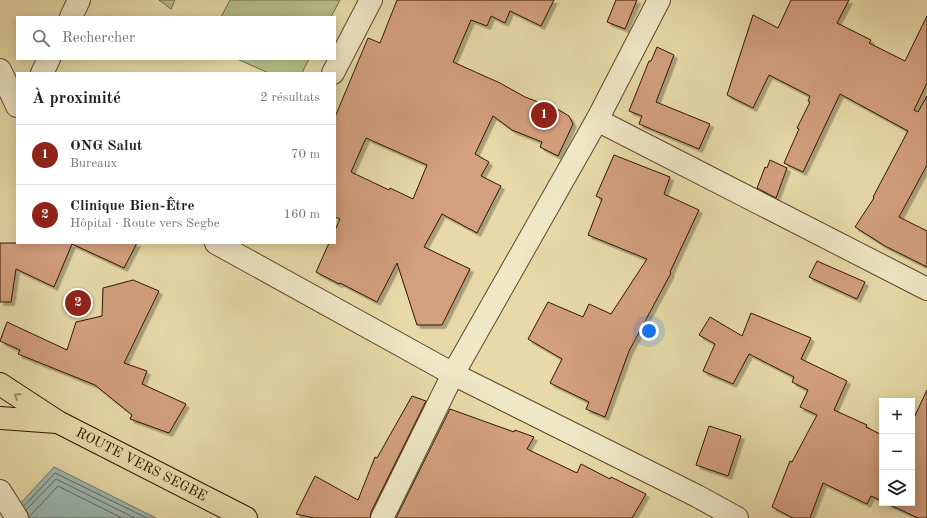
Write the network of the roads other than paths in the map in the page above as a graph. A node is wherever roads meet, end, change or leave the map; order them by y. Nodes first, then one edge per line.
1 (79, 0) edge
2 (370, 0) edge
3 (659, 0) edge
4 (71, 16) edge
5 (48, 60) edge
6 (0, 70) edge
7 (42, 72) edge
8 (334, 72) edge
9 (16, 104) edge
10 (597, 120) junction
11 (220, 244) edge
12 (244, 250) edge
13 (927, 289) edge
14 (453, 374) junction
15 (0, 384) edge
16 (0, 418) edge
17 (58, 422) junction
18 (0, 491) edge
19 (16, 518) edge
20 (246, 518) edge
21 (382, 518) edge
22 (737, 518) edge

1 - 4 street
2 - 8 street
3 - 10 street
5 - 7 street
6 - 9 street
10 - 13 street
10 - 14 street
11 - 12 street
12 - 14 street
14 - 21 street
14 - 22 street
17 -> 15 main road, ROUTE VERS SEGBE
16 - 17 main road, ROUTE VERS SEGBE
17 - 20 main road, ROUTE VERS SEGBE
18 - 19 street

